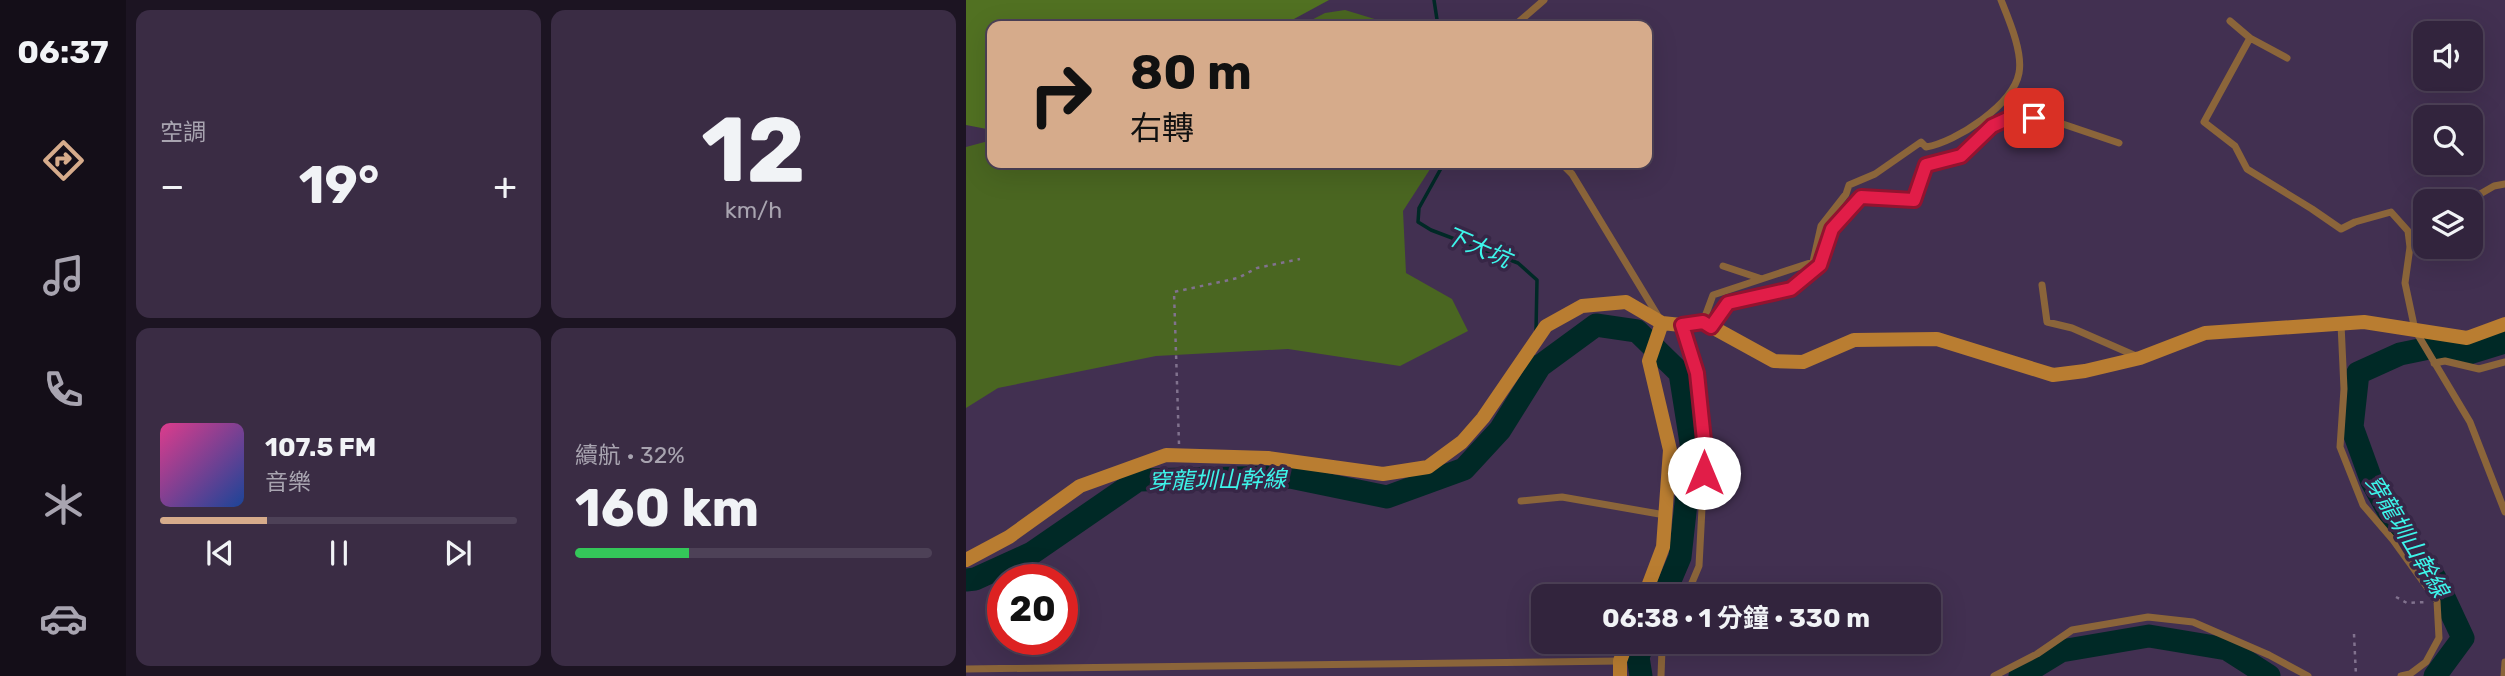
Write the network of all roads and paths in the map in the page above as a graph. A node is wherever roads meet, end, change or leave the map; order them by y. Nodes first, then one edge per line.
1 (1544, 0) edge
2 (2001, 0) edge
3 (1520, 21) edge
4 (2230, 22) dead end
5 (2250, 38) junction
6 (2287, 58) dead end
7 (2119, 142) dead end
8 (1566, 168) edge
9 (2505, 184) edge
10 (2483, 192) edge
11 (2413, 244) edge
12 (2410, 247) junction
13 (1300, 259) dead end
14 (1723, 266) dead end
15 (1763, 278) junction
16 (2042, 285) dead end
17 (1662, 323) junction
18 (1707, 324) junction
19 (2341, 324) junction
20 (2505, 324) edge
21 (1682, 325) junction
22 (2415, 330) junction
23 (2140, 358) junction
24 (2505, 362) edge
25 (2434, 363) junction
26 (1179, 455) junction
27 (1521, 501) dead end
28 (2505, 512) edge
29 (1665, 515) junction
30 (966, 560) edge
31 (1649, 584) edge
32 (1691, 584) edge
33 (2396, 597) dead end
34 (2437, 601) junction
35 (2354, 634) dead end
36 (1662, 654) edge
37 (2505, 662) edge
38 (1259, 666) junction
39 (966, 669) edge
40 (1620, 669) edge
41 (1261, 676) edge
42 (1661, 676) edge
43 (1994, 676) edge
44 (2308, 676) edge
45 (2356, 676) edge
46 (2402, 676) edge
47 (2504, 676) edge

1 - 3 lane
2 - 15 lane
4 - 5 lane
5 - 6 lane
5 - 12 lane
7 - 18 lane
8 - 17 lane
9 - 10 lane
11 - 12 lane
12 - 22 lane
13 - 26 path
14 - 15 lane
15 - 18 lane
16 - 23 lane
17 - 21 street
17 - 26 street
17 - 29 street
18 - 21 street
18 - 23 street
19 - 22 street
19 - 23 street
19 - 34 lane
20 - 22 street
21 - 32 lane
22 - 25 lane
24 - 25 lane
25 - 28 lane
26 - 30 street
27 - 29 lane
29 - 31 street
33 - 34 path
34 - 46 lane
35 - 45 path
36 - 42 lane
37 - 47 lane
38 - 39 lane
38 - 40 lane
38 - 41 lane
43 - 44 lane

